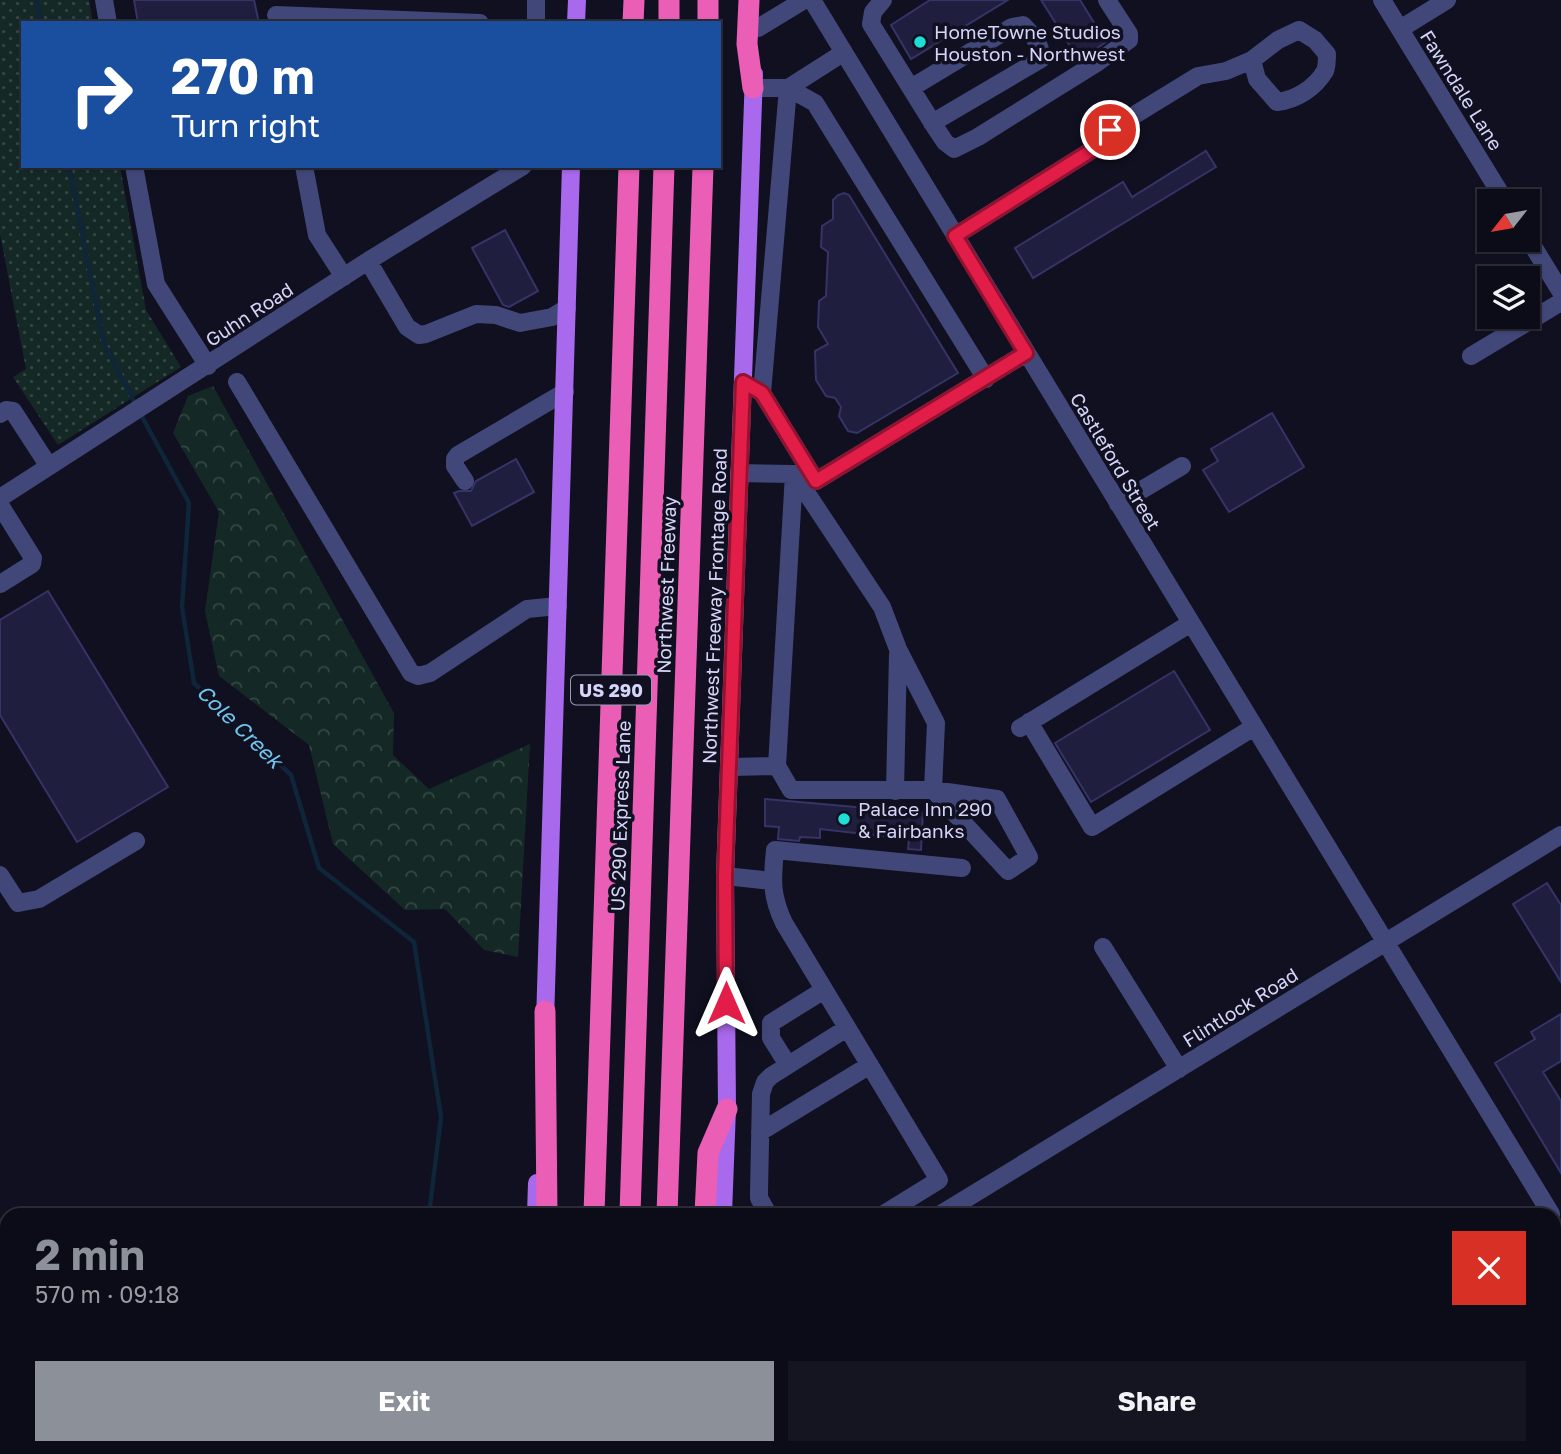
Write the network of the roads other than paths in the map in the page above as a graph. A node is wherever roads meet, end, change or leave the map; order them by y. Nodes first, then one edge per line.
1 (104, 0) edge
2 (536, 0) edge
3 (577, 0) edge
4 (634, 0) edge
5 (669, 0) edge
6 (708, 0) edge
7 (749, 0) edge
8 (759, 0) edge
9 (804, 0) edge
10 (812, 0) edge
11 (883, 0) edge
12 (1107, 0) edge
13 (1382, 0) edge
14 (1447, 0) edge
15 (275, 13) edge
16 (108, 21) edge
17 (439, 21) edge
18 (536, 21) edge
19 (576, 21) edge
20 (634, 21) edge
21 (668, 21) edge
22 (708, 21) edge
23 (758, 28) junction
24 (1400, 29) junction
25 (843, 53) junction
26 (1252, 61) junction
27 (753, 88) junction
28 (788, 88) junction
29 (911, 88) junction
30 (932, 123) junction
31 (134, 168) edge
32 (304, 168) edge
33 (520, 168) edge
34 (571, 168) edge
35 (629, 168) edge
36 (664, 168) edge
37 (703, 168) edge
38 (1498, 189) edge
39 (955, 236) junction
40 (1537, 252) edge
41 (368, 261) junction
42 (344, 277) junction
43 (1561, 292) edge
44 (1561, 302) edge
45 (567, 308) junction
46 (1026, 353) junction
47 (1471, 356) dead end
48 (208, 366) junction
49 (986, 379) junction
50 (237, 382) dead end
51 (743, 382) junction
52 (565, 392) junction
53 (762, 393) junction
54 (0, 414) edge
55 (48, 465) junction
56 (1182, 466) dead end
57 (739, 473) junction
58 (794, 474) junction
59 (465, 481) dead end
60 (0, 498) edge
61 (1118, 504) junction
62 (0, 505) edge
63 (0, 584) edge
64 (558, 606) junction
65 (1191, 622) junction
66 (898, 649) junction
67 (1254, 727) junction
68 (777, 766) junction
69 (730, 767) junction
70 (933, 790) junction
71 (895, 791) junction
72 (1560, 839) edge
73 (136, 841) dead end
74 (962, 868) dead end
75 (0, 875) edge
76 (725, 876) junction
77 (772, 881) junction
78 (1386, 942) junction
79 (1103, 947) dead end
80 (824, 990) junction
81 (545, 1011) junction
82 (847, 1028) junction
83 (788, 1065) junction
84 (870, 1065) junction
85 (1179, 1069) junction
86 (727, 1109) junction
87 (760, 1132) junction
88 (927, 1188) junction
89 (536, 1208) edge
90 (547, 1208) edge
91 (594, 1208) edge
92 (629, 1208) edge
93 (667, 1208) edge
94 (705, 1208) edge
95 (723, 1208) edge
96 (765, 1208) edge
97 (894, 1208) edge
98 (939, 1208) edge
99 (952, 1208) edge
100 (1547, 1208) edge

1 - 16 street
2 - 18 street
3 - 19 main road
4 - 20 highway
5 - 21 highway
6 - 22 highway
7 - 27 highway
8 - 23 main road, Northwest Freeway Frontage Road
9 - 23 street
10 - 25 street, Castleford Street
11 - 29 street
12 - 30 street
13 - 24 street, Fawndale Lane
14 - 24 street
15 - 17 street
23 - 27 main road, Northwest Freeway Frontage Road
24 - 38 street, Fawndale Lane
25 - 28 street
25 - 39 street, Castleford Street
26 - 26 street
26 - 39 street
27 - 28 street
27 - 51 main road, Northwest Freeway Frontage Road
28 - 49 street
28 - 53 street
29 - 30 street
29 - 30 street
31 - 48 street
32 - 42 street
33 - 41 street, Guhn Road
34 - 45 main road
35 - 91 highway, US 290
36 - 92 highway, US 290 Express Lane
37 - 93 highway, Northwest Freeway
39 - 46 street, Castleford Street
40 - 43 street
41 - 42 street, Guhn Road
41 - 45 street
42 - 48 street, Guhn Road
44 - 47 street
45 - 52 main road
46 - 49 street
46 - 61 street, Castleford Street
48 - 55 street, Guhn Road
49 - 53 street
50 - 64 street
51 - 53 street
51 - 57 main road, Northwest Freeway Frontage Road
52 - 59 street
52 - 64 main road
54 - 55 street
55 - 60 street, Guhn Road
56 - 61 street
57 - 58 street
57 - 69 main road, Northwest Freeway Frontage Road
58 - 66 street
58 - 68 street
61 - 65 street, Castleford Street
62 - 63 street
64 - 81 main road
65 - 67 street, Castleford Street
65 - 67 street
66 - 70 street
66 - 71 street
67 - 78 street, Castleford Street
68 - 69 street
68 - 71 street
69 - 76 main road, Northwest Freeway Frontage Road
70 - 70 street
70 - 71 street
72 - 78 street, Flintlock Road
73 - 75 street
74 - 77 street
76 - 77 street
76 - 86 main road, Northwest Freeway Frontage Road
77 - 80 street
78 - 85 street, Flintlock Road
78 - 100 street, Castleford Street
79 - 85 street
80 - 82 street
80 - 83 street
81 - 89 main road
81 - 90 highway
82 - 83 street
82 - 84 street
83 - 87 street
84 - 87 street
84 - 88 street
85 - 99 street, Flintlock Road
86 - 94 highway
86 - 95 main road, Northwest Freeway Frontage Road
87 - 96 street
88 - 97 street
88 - 98 street

